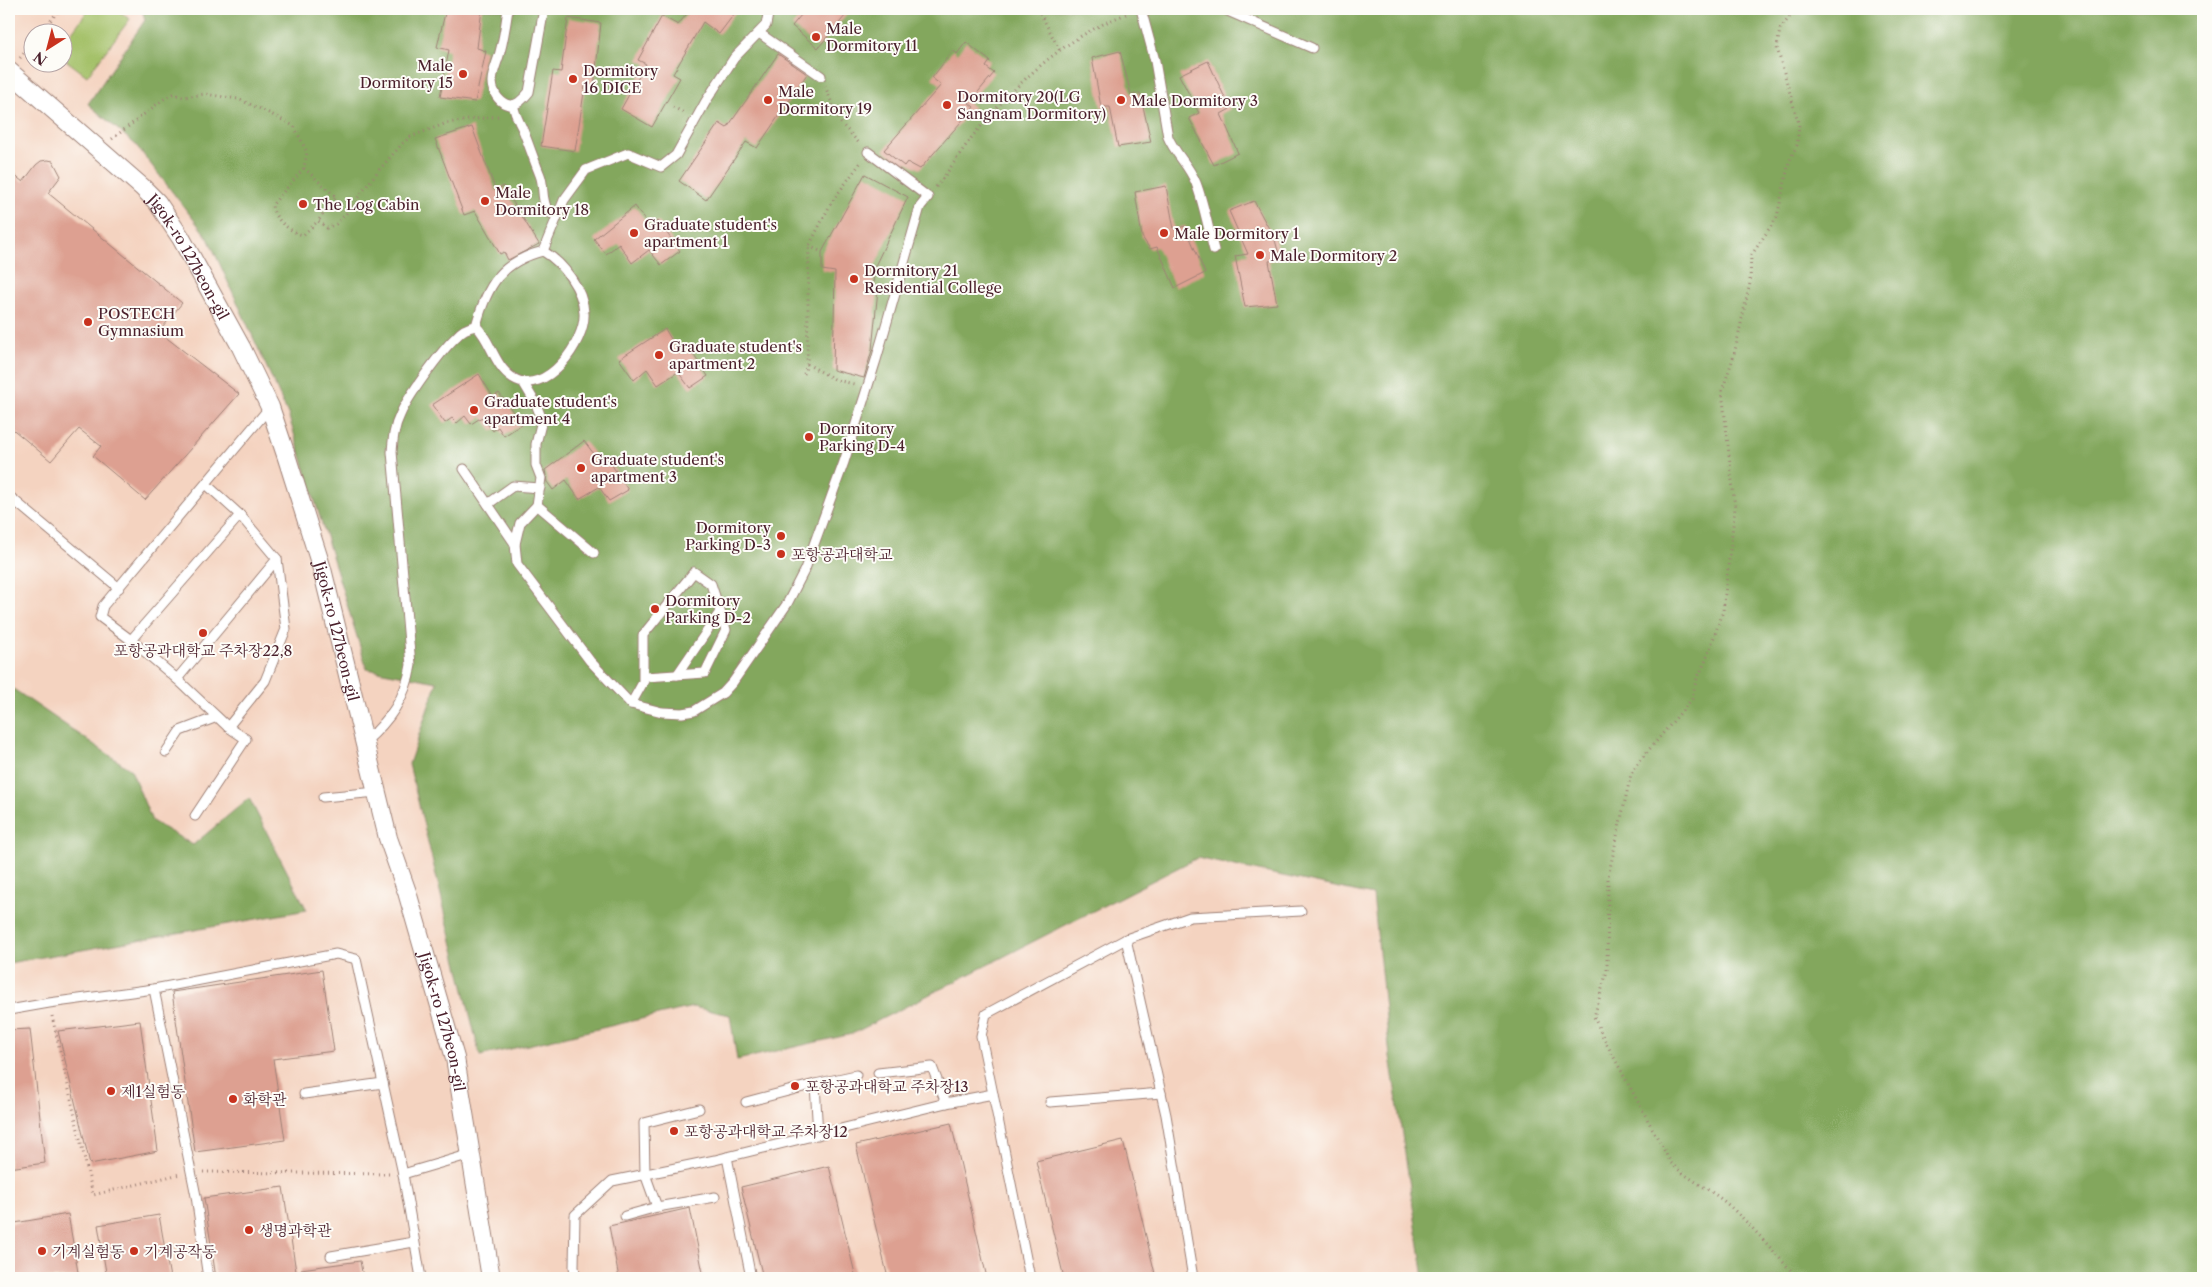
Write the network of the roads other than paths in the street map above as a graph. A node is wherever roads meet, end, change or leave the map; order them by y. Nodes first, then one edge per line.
1 (508, 9) edge
2 (544, 9) edge
3 (769, 9) edge
4 (1141, 9) edge
5 (1152, 9) edge
6 (1223, 9) edge
7 (759, 33) junction
8 (1312, 48) dead end
9 (9, 71) edge
10 (821, 76) road end
11 (514, 110) junction
12 (868, 152) road end
13 (557, 215) junction
14 (1214, 250) dead end
15 (543, 251) junction
16 (476, 326) junction
17 (523, 382) junction
18 (270, 407) junction
19 (464, 469) dead end
20 (206, 484) junction
21 (540, 488) junction
22 (9, 496) edge
23 (488, 504) junction
24 (537, 505) junction
25 (240, 515) junction
26 (515, 544) junction
27 (594, 553) dead end
28 (277, 559) junction
29 (119, 588) junction
30 (720, 612) junction
31 (130, 640) junction
32 (678, 675) junction
33 (177, 679) junction
34 (643, 682) junction
35 (631, 704) junction
36 (217, 717) junction
37 (228, 727) junction
38 (365, 742) junction
39 (166, 752) dead end
40 (377, 792) junction
41 (323, 797) dead end
42 (195, 816) dead end
43 (1301, 911) dead end
44 (1126, 939) junction
45 (154, 989) junction
46 (9, 1010) edge
47 (878, 1072) dead end
48 (856, 1075) dead end
49 (384, 1083) junction
50 (815, 1084) junction
51 (1161, 1093) junction
52 (304, 1094) dead end
53 (994, 1094) junction
54 (746, 1102) dead end
55 (1050, 1102) dead end
56 (946, 1103) junction
57 (699, 1109) dead end
58 (818, 1135) junction
59 (471, 1154) junction
60 (727, 1157) junction
61 (403, 1174) junction
62 (645, 1174) junction
63 (715, 1197) dead end
64 (657, 1207) junction
65 (625, 1216) dead end
66 (414, 1242) junction
67 (331, 1256) dead end
68 (208, 1278) edge
69 (421, 1278) edge
70 (491, 1278) edge
71 (576, 1278) edge
72 (751, 1278) edge
73 (1030, 1278) edge
74 (1193, 1278) edge

1 - 11 lane
2 - 11 lane
3 - 7 lane
4 - 5 lane
4 - 14 lane
6 - 8 lane
7 - 10 lane
7 - 13 lane
9 - 18 street, Jigok-ro 127beon-gil
11 - 13 lane
12 - 35 lane
13 - 15 lane
15 - 16 lane
15 - 17 lane
16 - 17 lane
16 - 38 lane
17 - 21 lane
18 - 20 lane
18 - 38 street, Jigok-ro 127beon-gil
19 - 23 lane
20 - 25 lane
20 - 29 lane
21 - 23 lane
21 - 24 lane
22 - 29 lane
23 - 26 lane
24 - 26 lane
24 - 27 lane
25 - 28 lane
25 - 31 lane
26 - 35 lane
28 - 33 lane
28 - 37 lane
29 - 31 lane
30 - 32 lane
30 - 32 lane
30 - 34 lane
31 - 33 lane
32 - 34 lane
33 - 36 lane
34 - 35 lane
36 - 37 lane
36 - 39 lane
37 - 42 lane
38 - 40 street, Jigok-ro 127beon-gil
40 - 41 lane
40 - 59 street, Jigok-ro 127beon-gil
43 - 44 lane
44 - 51 lane
44 - 53 lane
45 - 46 lane
45 - 49 lane
45 - 68 lane
47 - 56 lane
48 - 50 lane
49 - 52 lane
49 - 61 lane
50 - 54 lane
50 - 58 lane
51 - 55 lane
51 - 74 lane
53 - 56 lane
53 - 73 lane
56 - 58 lane
57 - 62 lane
58 - 60 lane
59 - 61 lane
59 - 70 street, Jigok-ro 127beon-gil
60 - 62 lane
60 - 72 lane
61 - 66 lane
62 - 64 lane
62 - 71 lane
63 - 64 lane
64 - 65 lane
66 - 67 lane
66 - 69 lane

